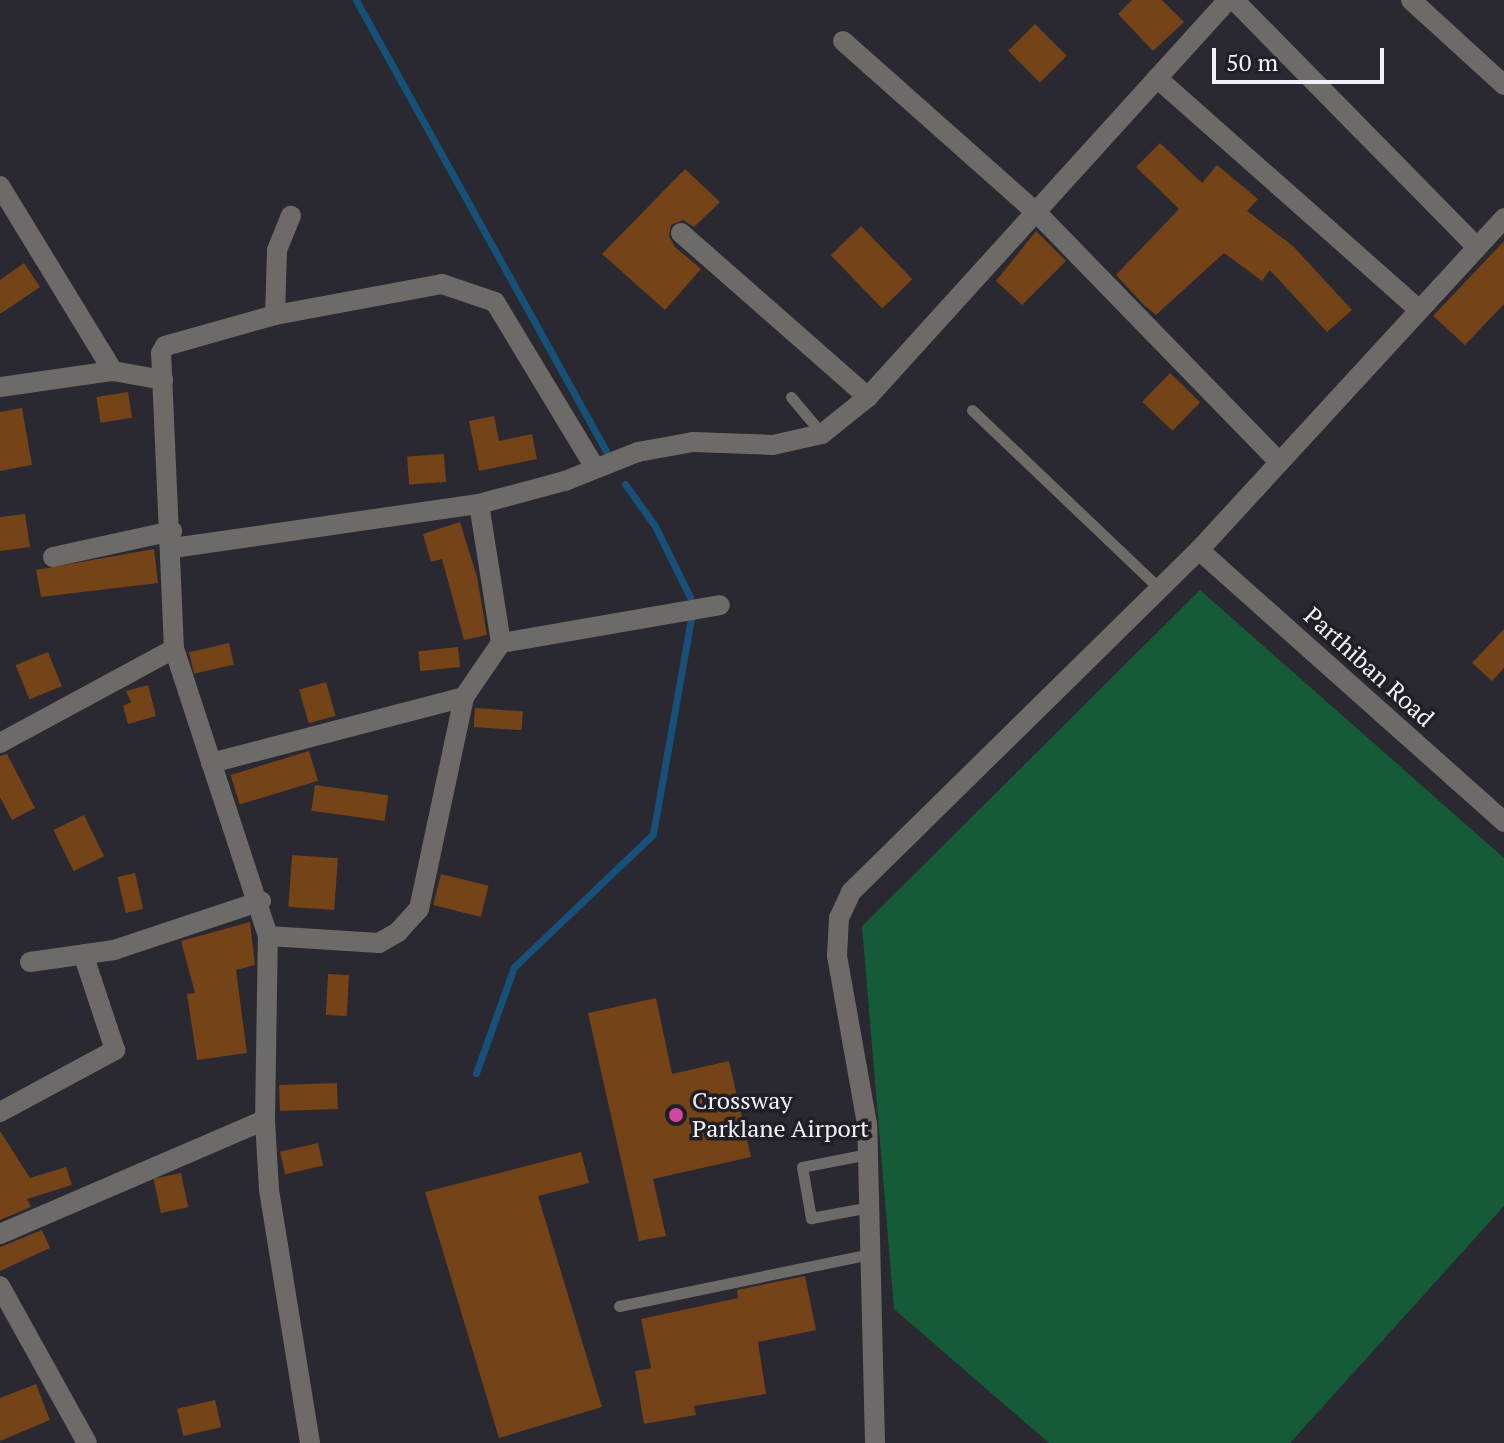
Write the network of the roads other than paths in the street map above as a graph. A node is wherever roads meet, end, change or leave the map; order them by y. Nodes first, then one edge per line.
1 (1231, 0) edge
2 (1411, 0) edge
3 (843, 41) dead end
4 (1157, 78) junction
5 (1504, 85) edge
6 (0, 186) edge
7 (1038, 214) junction
8 (291, 216) dead end
9 (1504, 218) edge
10 (681, 233) dead end
11 (1477, 247) junction
12 (1419, 310) junction
13 (275, 315) junction
14 (113, 371) junction
15 (163, 380) junction
16 (0, 387) edge
17 (791, 397) dead end
18 (868, 397) junction
19 (972, 410) dead end
20 (822, 434) junction
21 (1279, 462) junction
22 (594, 466) junction
23 (479, 504) junction
24 (173, 540) junction
25 (1199, 550) junction
26 (53, 557) dead end
27 (1159, 588) junction
28 (720, 605) dead end
29 (501, 643) junction
30 (174, 649) junction
31 (464, 697) junction
32 (0, 743) edge
33 (211, 763) junction
34 (1504, 822) edge
35 (261, 901) junction
36 (268, 936) junction
37 (83, 954) junction
38 (30, 962) dead end
39 (0, 1112) edge
40 (265, 1120) junction
41 (868, 1154) junction
42 (869, 1207) junction
43 (0, 1234) edge
44 (870, 1254) junction
45 (0, 1286) edge
46 (619, 1306) dead end
47 (87, 1443) edge
48 (310, 1443) edge
49 (875, 1443) edge

1 - 4 street
1 - 11 street
2 - 5 street
3 - 7 street
4 - 7 street
4 - 12 street
6 - 14 street
7 - 18 street
7 - 21 street
8 - 13 street
9 - 11 street
10 - 18 street
11 - 12 street
12 - 21 street
13 - 15 street
13 - 22 street
14 - 15 street
14 - 16 street
15 - 24 street
17 - 20 lane
18 - 20 street
19 - 27 lane
20 - 22 street
21 - 25 street
22 - 23 street
23 - 24 street
23 - 29 street
24 - 26 street
24 - 30 street
25 - 27 street
25 - 34 street, Parthiban Road
27 - 41 street
28 - 29 street
29 - 31 street
30 - 32 street
30 - 33 street
31 - 33 street
31 - 36 street
33 - 35 street
35 - 36 street
35 - 37 street
36 - 40 street
37 - 38 street
37 - 39 street
40 - 43 street
40 - 48 street
41 - 42 street
41 - 42 lane
42 - 44 street
44 - 46 lane
44 - 49 street
45 - 47 street

